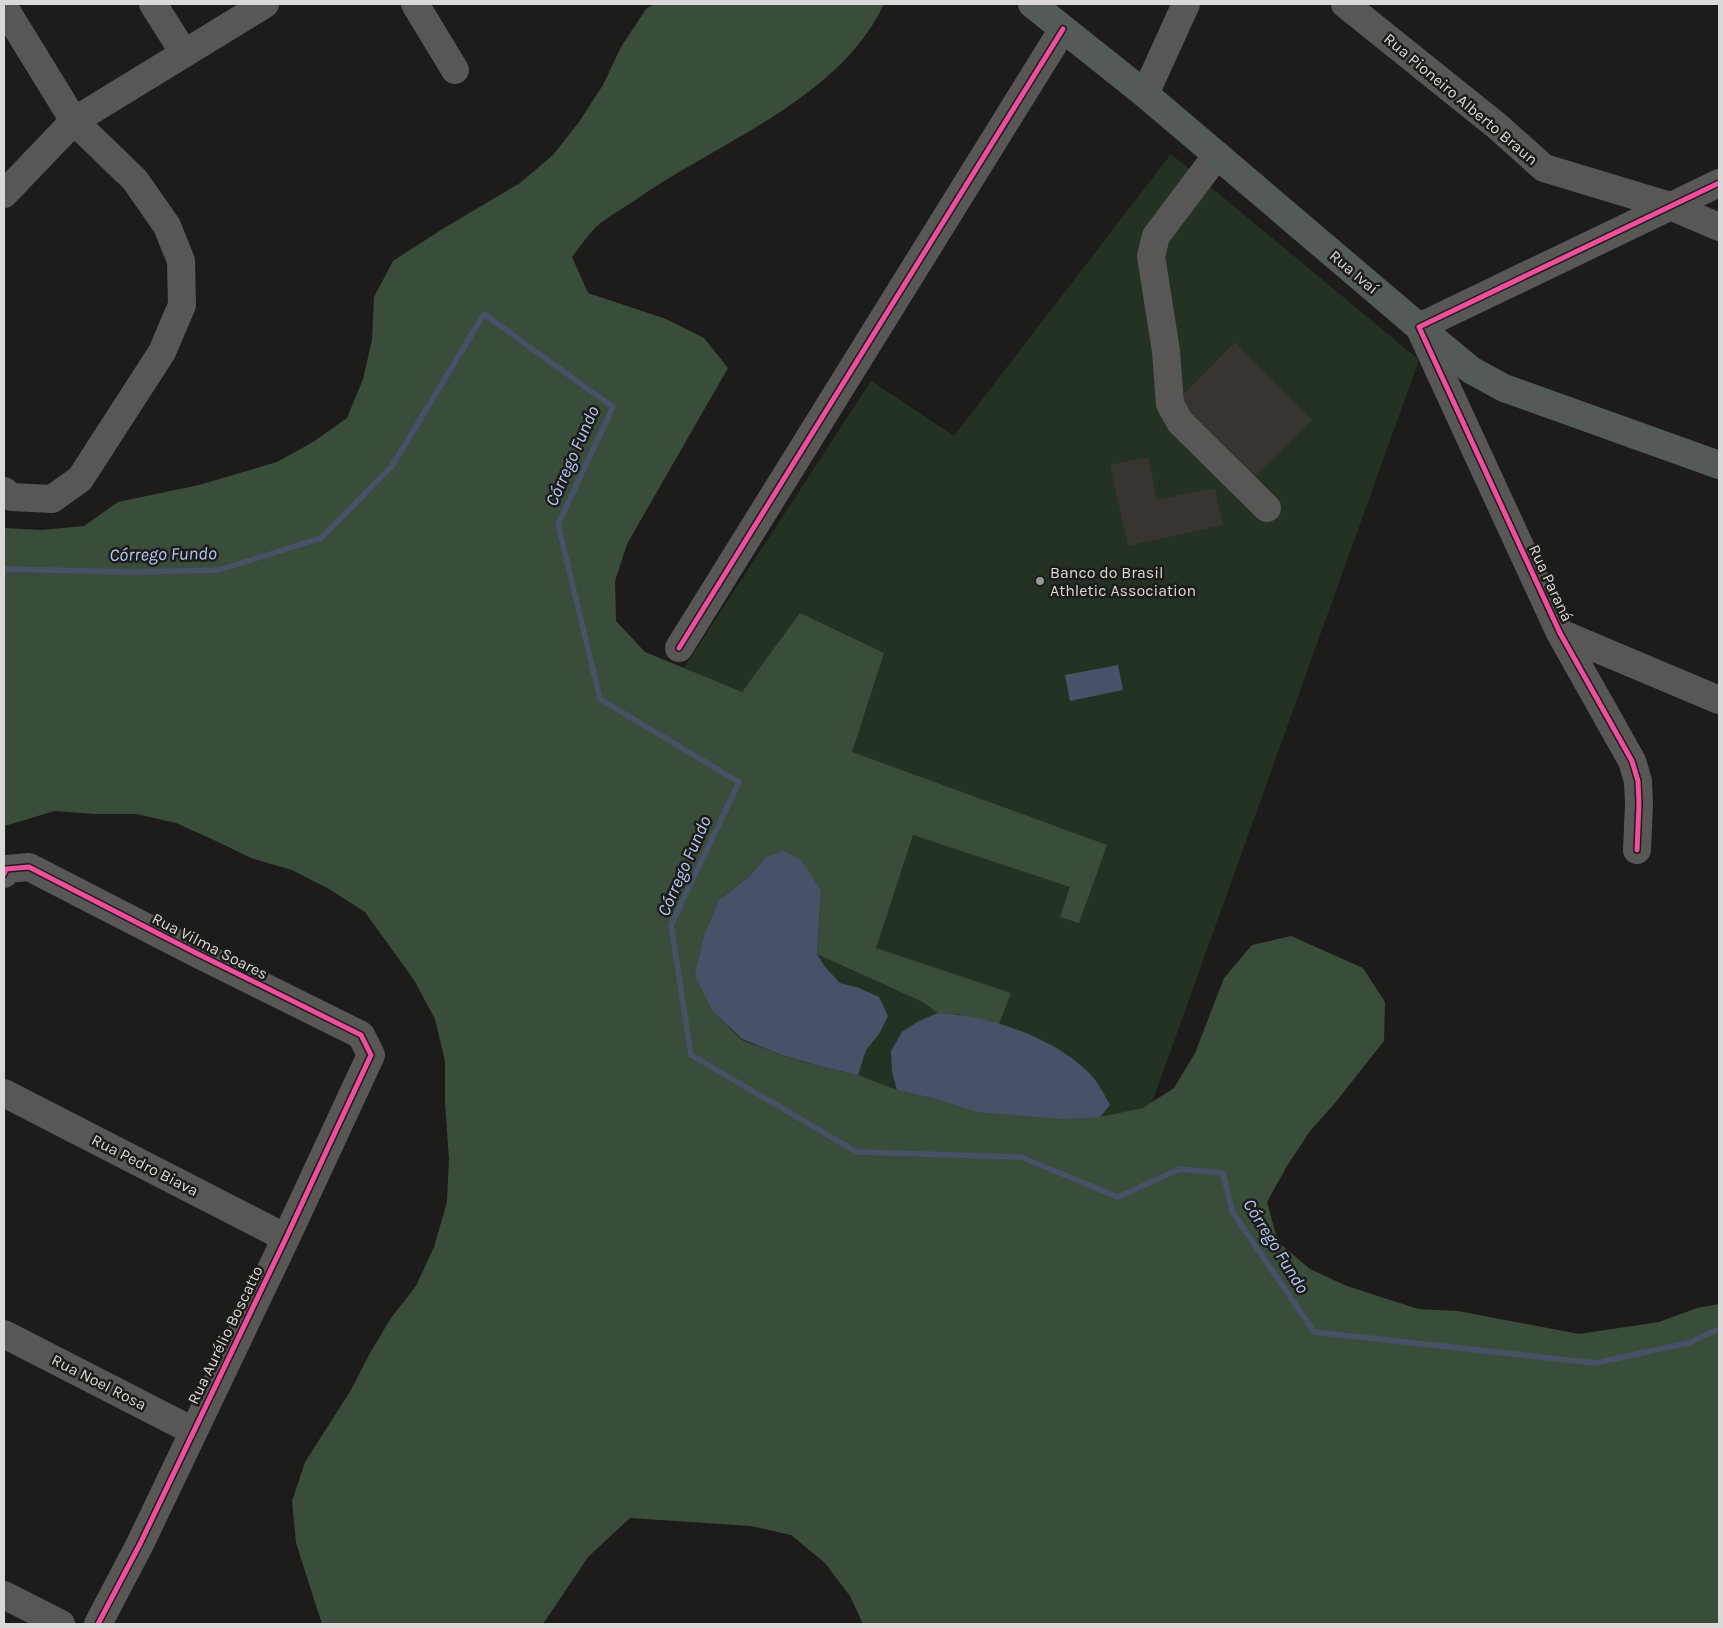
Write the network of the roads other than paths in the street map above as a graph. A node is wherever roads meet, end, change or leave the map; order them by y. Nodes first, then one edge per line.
1 (153, 4) edge
2 (265, 4) edge
3 (415, 4) edge
4 (1032, 4) edge
5 (1186, 4) edge
6 (1345, 4) edge
7 (4, 7) edge
8 (1063, 29) junction
9 (184, 53) junction
10 (455, 70) dead end
11 (1145, 94) junction
12 (74, 121) junction
13 (1217, 155) junction
14 (1719, 183) edge
15 (4, 194) edge
16 (1670, 206) junction
17 (1719, 228) edge
18 (1419, 328) junction
19 (1719, 465) edge
20 (4, 491) edge
21 (1267, 508) dead end
22 (1560, 633) junction
23 (679, 648) dead end
24 (1719, 700) edge
25 (1637, 850) dead end
26 (16, 870) edge
27 (371, 1055) joint
28 (4, 1093) edge
29 (286, 1238) junction
30 (4, 1334) edge
31 (193, 1430) junction
32 (4, 1595) edge
33 (60, 1624) edge
34 (98, 1624) edge

1 - 9 street
2 - 9 street
3 - 10 street
4 - 8 main road, Rua Ivaí
5 - 11 street
6 - 16 street, Rua Pioneiro Alberto Braun
7 - 12 street
8 - 11 main road, Rua Ivaí
8 - 23 street
9 - 12 street
11 - 13 main road, Rua Ivaí
12 - 15 street
12 - 20 street
13 - 18 main road, Rua Ivaí
13 - 21 street
14 - 16 street
16 - 17 street, Rua Pioneiro Alberto Braun
16 - 18 street
18 - 19 main road, Rua Ivaí
18 - 22 street, Rua Paraná
22 - 24 street
22 - 25 street, Rua Paraná
26 - 27 street, Rua Vilma Soares
27 - 29 street, Rua Aurélio Boscatto
28 - 29 street, Rua Pedro Biava
29 - 31 street, Rua Aurélio Boscatto
30 - 31 street, Rua Noel Rosa
31 - 34 street, Rua Aurélio Boscatto
32 - 33 street

